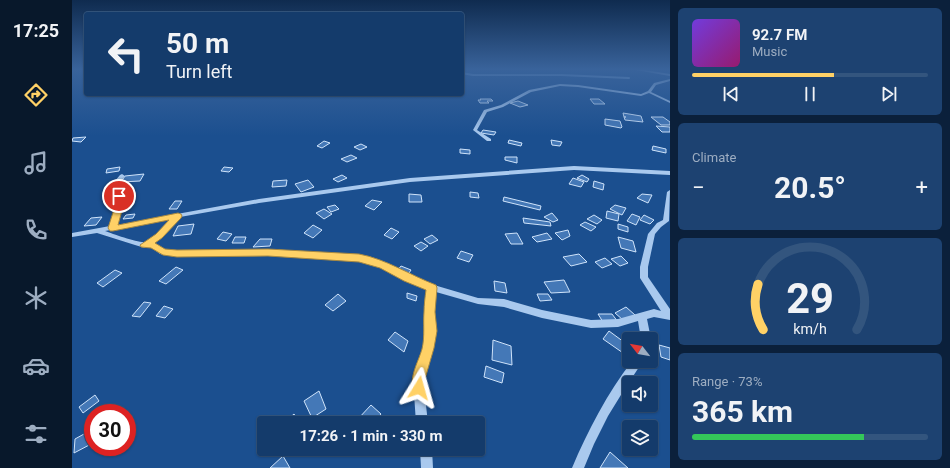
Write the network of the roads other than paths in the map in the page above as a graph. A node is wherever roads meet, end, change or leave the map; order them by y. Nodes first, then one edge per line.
1 (528, 92) edge
2 (614, 92) edge
3 (649, 92) joint
4 (670, 102) edge
5 (489, 140) dead end
6 (670, 173) edge
7 (122, 176) dead end
8 (670, 192) edge
9 (178, 216) junction
10 (113, 228) junction
11 (96, 231) junction
12 (72, 235) edge
13 (144, 245) junction
14 (432, 288) junction
15 (642, 316) junction
16 (670, 316) edge
17 (645, 332) edge
18 (633, 368) edge
19 (421, 416) edge
20 (427, 456) edge
21 (428, 468) edge
22 (578, 468) edge

1 - 5 street
2 - 3 street
3 - 4 street
6 - 9 street
7 - 10 street
8 - 16 street
9 - 10 street
9 - 13 street
10 - 11 street
11 - 12 street
11 - 13 street
13 - 14 street
14 - 15 street
14 - 19 street
15 - 16 street
15 - 17 street
18 - 22 street
20 - 21 street

